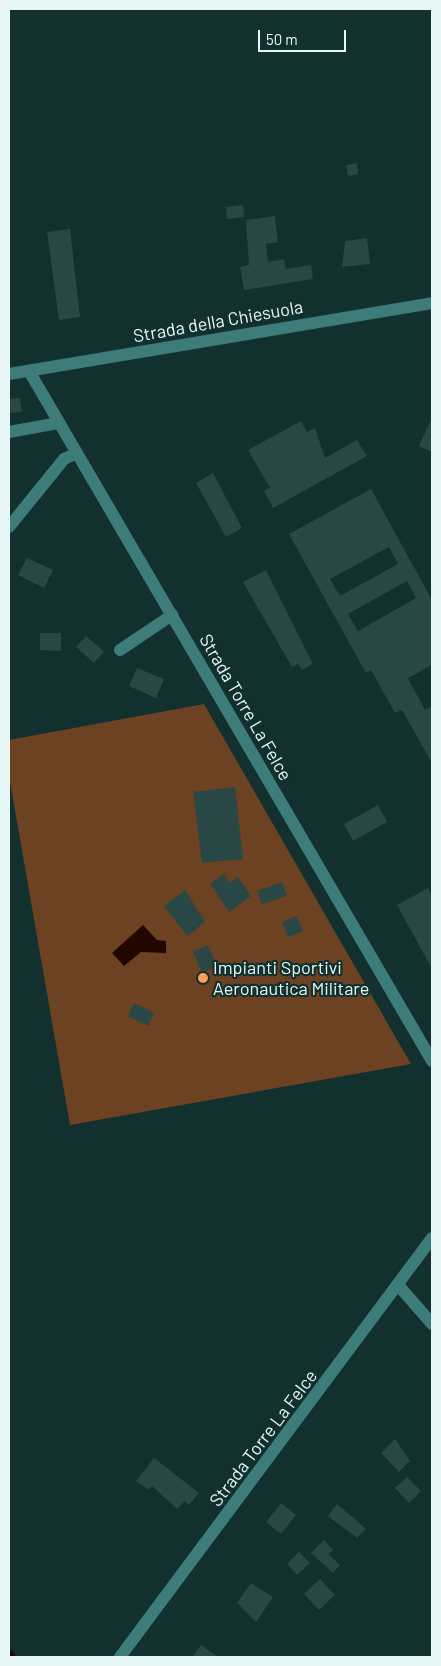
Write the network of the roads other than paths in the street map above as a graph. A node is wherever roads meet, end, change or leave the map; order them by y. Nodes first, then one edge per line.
1 (432, 303) edge
2 (29, 371) junction
3 (9, 374) edge
4 (60, 423) junction
5 (9, 432) edge
6 (77, 453) junction
7 (9, 528) edge
8 (172, 614) junction
9 (120, 650) dead end
10 (432, 1061) edge
11 (432, 1238) edge
12 (399, 1286) junction
13 (432, 1324) edge
14 (120, 1657) edge

1 - 2 street, Strada della Chiesuola
2 - 3 street, Strada della Chiesuola
2 - 4 street, Strada Torre La Felce
4 - 5 street
4 - 6 street, Strada Torre La Felce
6 - 7 street
6 - 8 street, Strada Torre La Felce
8 - 9 street
8 - 10 street, Strada Torre La Felce
11 - 12 street, Strada Torre La Felce
12 - 13 street
12 - 14 street, Strada Torre La Felce

